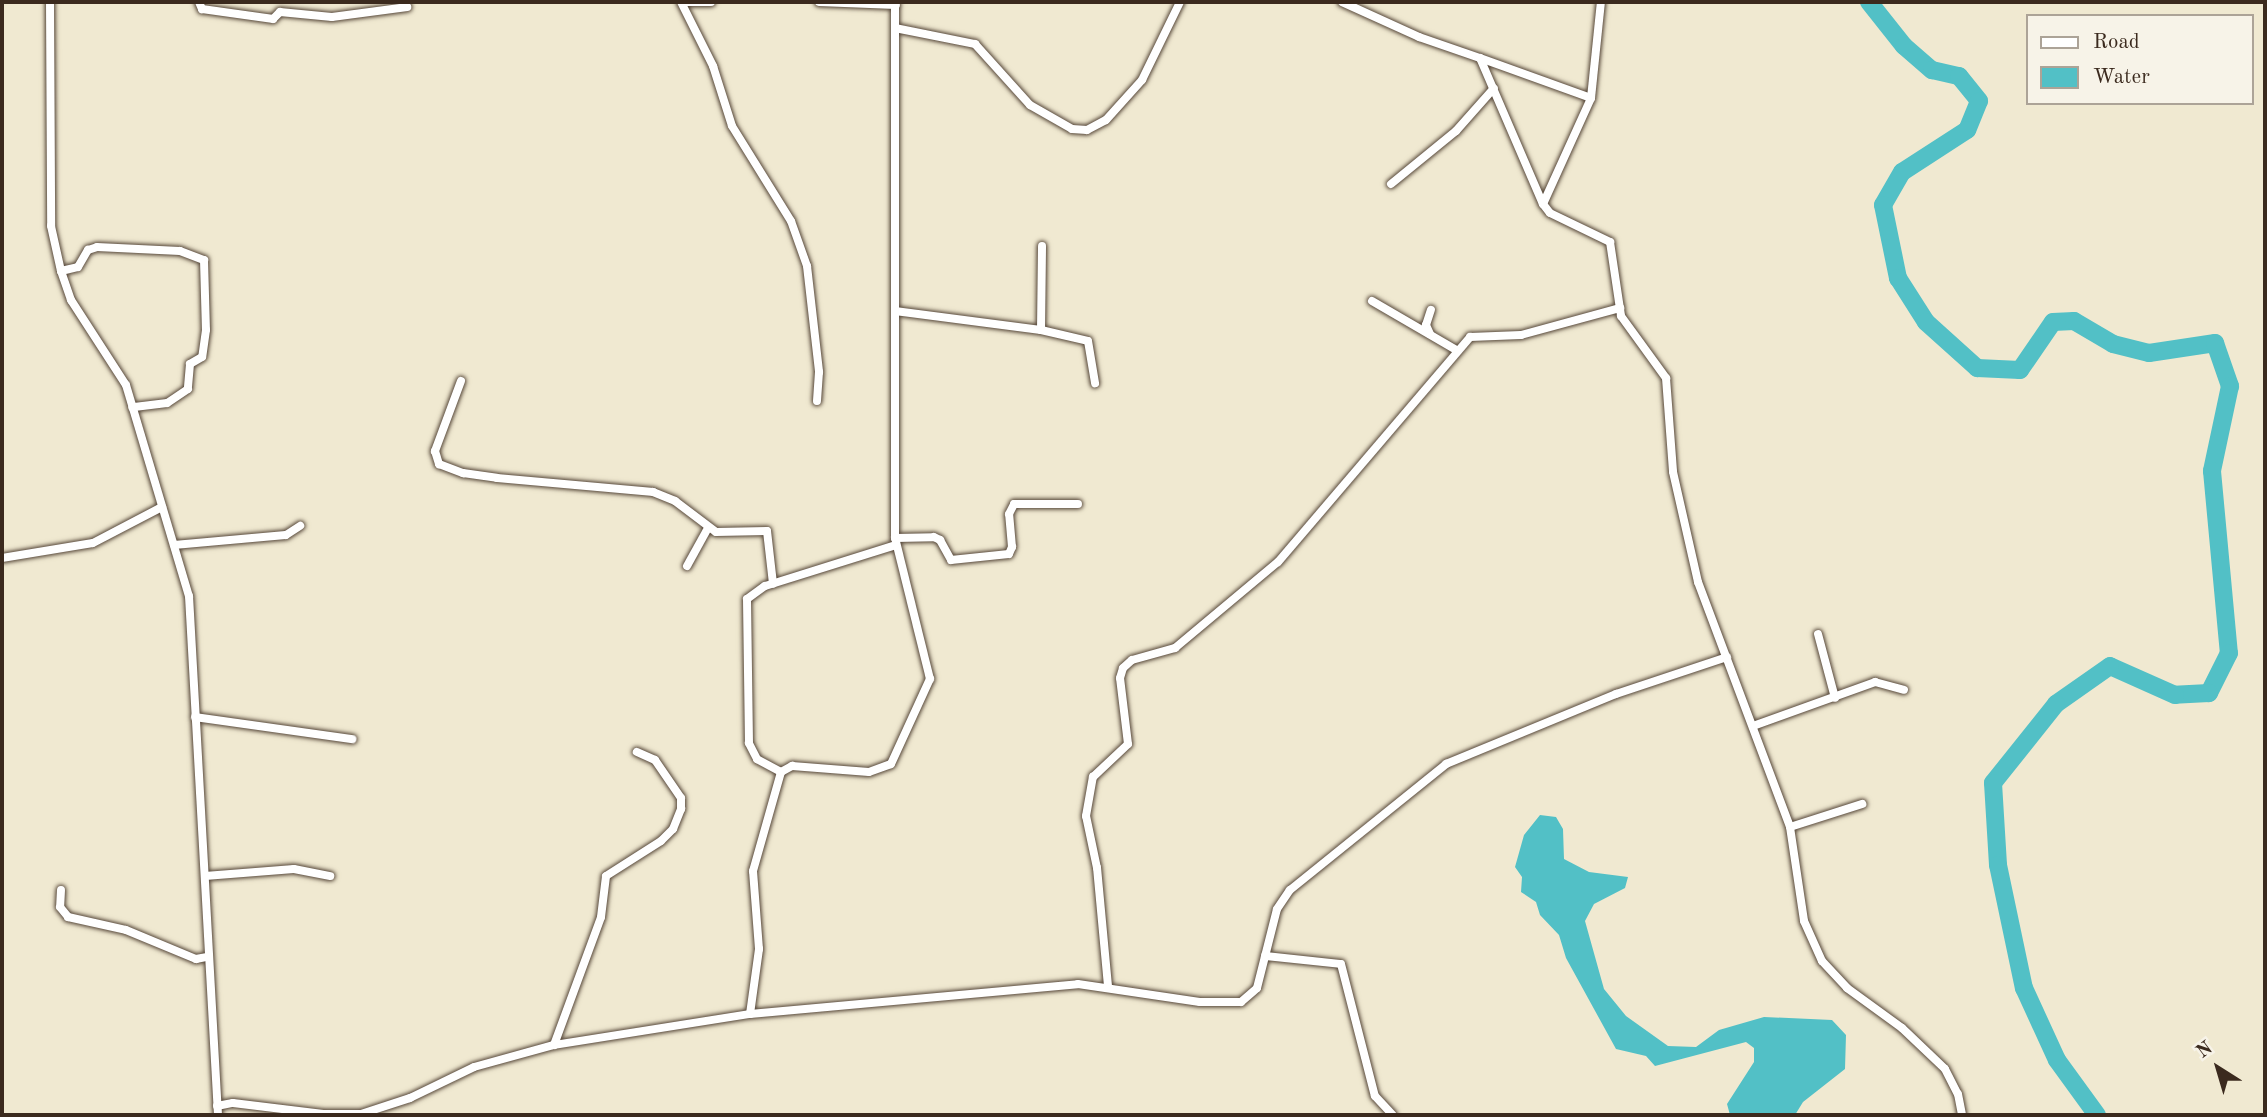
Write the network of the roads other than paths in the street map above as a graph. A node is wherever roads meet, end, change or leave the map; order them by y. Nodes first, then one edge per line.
1 (50, 2) edge
2 (199, 2) edge
3 (681, 2) edge
4 (687, 2) edge
5 (711, 2) edge
6 (819, 2) edge
7 (1180, 2) edge
8 (1342, 2) edge
9 (1601, 2) edge
10 (895, 4) edge
11 (407, 7) dead end
12 (895, 29) junction
13 (1480, 58) junction
14 (1494, 88) junction
15 (1591, 98) junction
16 (1391, 184) dead end
17 (1543, 204) junction
18 (1042, 246) dead end
19 (61, 271) junction
20 (1372, 301) dead end
21 (1620, 307) junction
22 (1432, 310) dead end
23 (895, 311) junction
24 (1041, 330) junction
25 (1430, 334) junction
26 (1458, 351) junction
27 (461, 380) dead end
28 (1095, 383) dead end
29 (817, 401) dead end
30 (132, 407) junction
31 (1078, 504) dead end
32 (162, 507) junction
33 (300, 526) dead end
34 (708, 528) junction
35 (896, 541) junction
36 (174, 545) junction
37 (2, 558) edge
38 (687, 566) dead end
39 (773, 584) junction
40 (1818, 634) dead end
41 (1727, 657) junction
42 (1904, 690) dead end
43 (1835, 698) junction
44 (195, 717) junction
45 (1753, 726) junction
46 (352, 739) dead end
47 (637, 752) dead end
48 (781, 772) junction
49 (1862, 804) dead end
50 (1790, 827) junction
51 (205, 876) junction
52 (330, 876) dead end
53 (61, 890) dead end
54 (1265, 956) junction
55 (206, 957) junction
56 (1108, 986) junction
57 (750, 1014) junction
58 (554, 1045) junction
59 (218, 1111) edge
60 (1393, 1115) edge
61 (1962, 1115) edge

1 - 19 street
2 - 11 street
3 - 29 street
4 - 5 street
6 - 10 street
7 - 12 street
8 - 13 street
9 - 15 street
10 - 12 street
12 - 23 street
13 - 14 street
13 - 15 street
14 - 16 street
14 - 17 street
15 - 17 street
17 - 21 street
18 - 24 street
19 - 30 street
19 - 30 street
20 - 25 street
21 - 26 street
21 - 41 street
22 - 25 street
23 - 24 street
23 - 35 street
24 - 28 street
25 - 26 street
26 - 56 street
27 - 34 street
30 - 32 street
31 - 35 street
32 - 36 street
32 - 37 street
33 - 36 street
34 - 38 street
34 - 39 street
35 - 39 street
35 - 48 street
36 - 44 street
39 - 48 street
40 - 43 street
41 - 45 street
41 - 54 street
42 - 43 street
43 - 45 street
44 - 46 street
44 - 51 street
45 - 50 street
47 - 58 street
48 - 57 street
49 - 50 street
50 - 61 street
51 - 52 street
51 - 55 street
53 - 55 street
54 - 56 street
54 - 60 street
55 - 59 street
56 - 57 street
57 - 58 street
58 - 59 street

